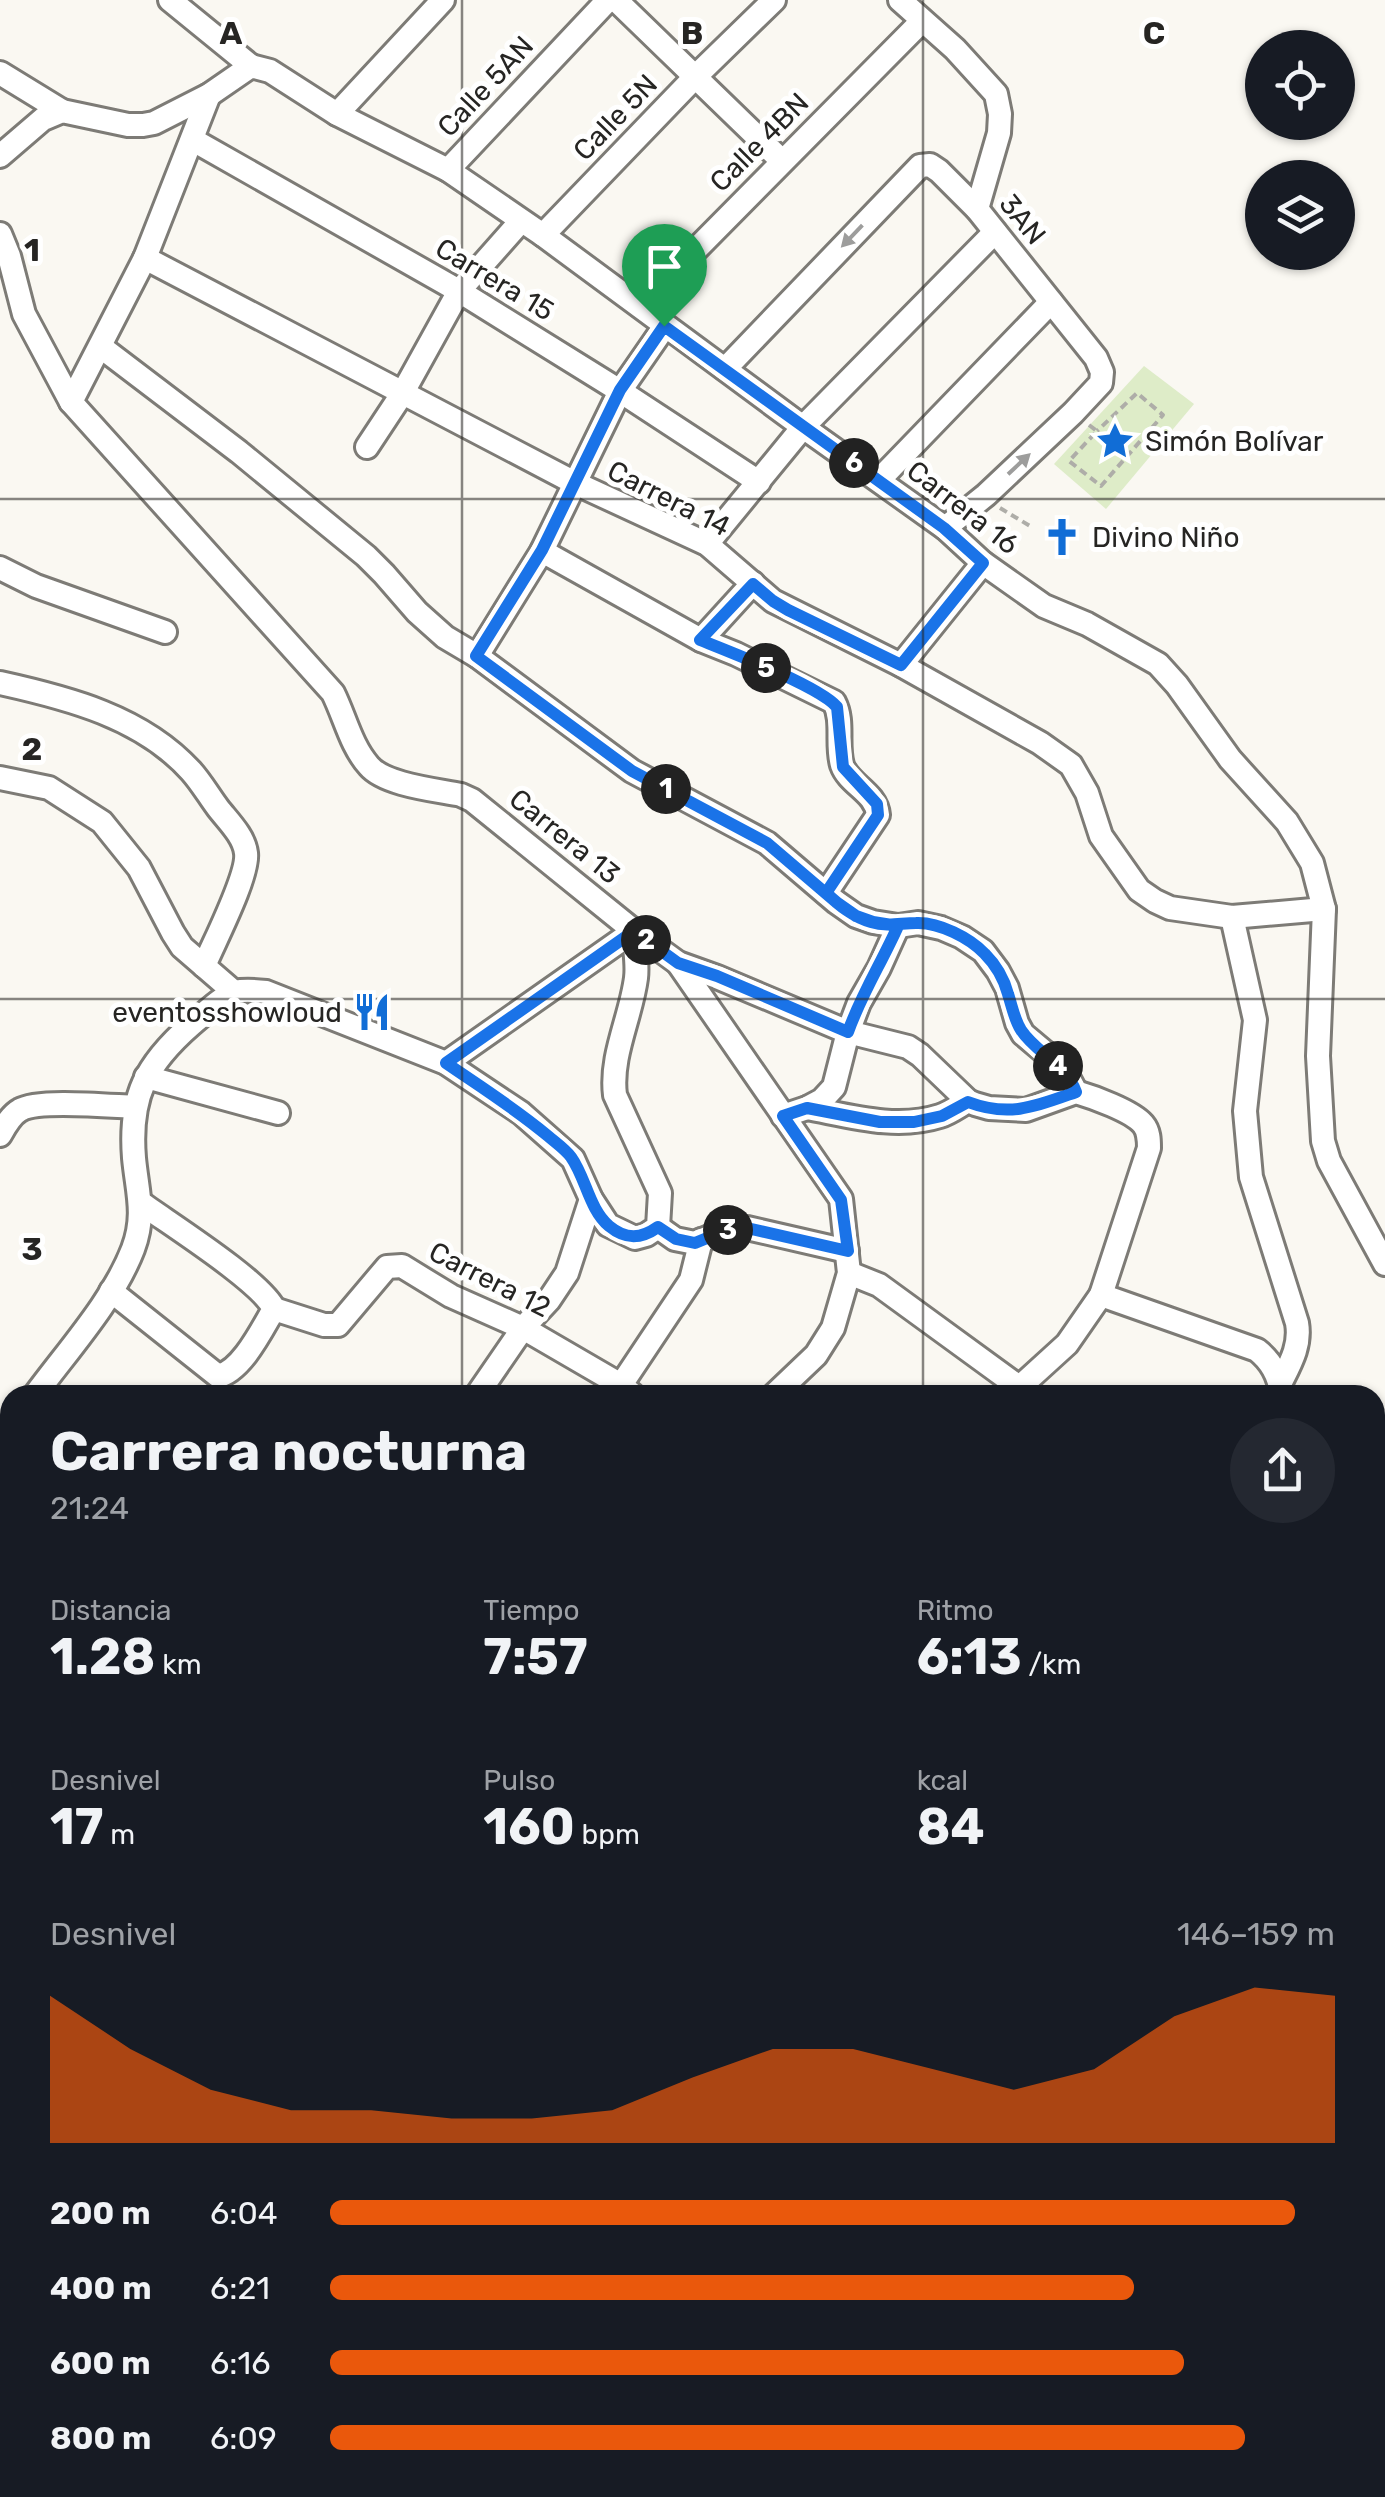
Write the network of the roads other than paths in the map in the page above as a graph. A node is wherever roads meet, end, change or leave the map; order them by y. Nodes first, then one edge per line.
1 (170, 0) edge
2 (443, 0) edge
3 (608, 0) edge
4 (616, 0) edge
5 (774, 0) edge
6 (900, 0) edge
7 (922, 21) junction
8 (251, 66) junction
9 (0, 72) edge
10 (696, 76) junction
11 (209, 94) junction
12 (62, 111) junction
13 (336, 114) junction
14 (193, 140) junction
15 (0, 156) edge
16 (782, 161) junction
17 (448, 170) junction
18 (977, 209) junction
19 (521, 221) junction
20 (995, 232) junction
21 (544, 235) junction
22 (3, 250) edge
23 (144, 258) junction
24 (459, 291) junction
25 (1051, 302) junction
26 (640, 306) junction
27 (664, 326) junction
28 (100, 347) junction
29 (725, 369) junction
30 (620, 390) junction
31 (402, 394) junction
32 (71, 402) junction
33 (803, 427) junction
34 (367, 447) dead end
35 (879, 480) junction
36 (759, 482) junction
37 (575, 483) junction
38 (944, 528) junction
39 (706, 544) junction
40 (542, 550) junction
41 (983, 563) junction
42 (0, 568) edge
43 (753, 584) junction
44 (165, 632) dead end
45 (700, 640) junction
46 (476, 656) junction
47 (901, 665) junction
48 (0, 684) edge
49 (0, 778) edge
50 (826, 893) junction
51 (1324, 909) junction
52 (1232, 918) junction
53 (898, 926) junction
54 (634, 931) junction
55 (678, 963) junction
56 (204, 966) junction
57 (234, 992) junction
58 (848, 1032) junction
59 (446, 1063) junction
60 (146, 1077) junction
61 (1076, 1092) junction
62 (968, 1102) junction
63 (134, 1107) junction
64 (807, 1108) junction
65 (278, 1113) dead end
66 (783, 1116) junction
67 (0, 1135) edge
68 (591, 1199) junction
69 (141, 1203) junction
70 (658, 1227) junction
71 (701, 1240) junction
72 (848, 1262) junction
73 (1385, 1264) edge
74 (111, 1291) junction
75 (1100, 1295) junction
76 (274, 1309) junction
77 (523, 1328) junction
78 (42, 1385) edge
79 (484, 1385) edge
80 (619, 1385) edge
81 (630, 1385) edge
82 (784, 1385) edge
83 (1007, 1385) edge
84 (1022, 1385) edge
85 (1279, 1385) edge
86 (1283, 1385) edge

1 - 8 street, Carrera 16
2 - 13 street
3 - 17 street, Calle 5AN
4 - 10 street
5 - 10 street, Calle 5N
6 - 7 street
7 - 16 street, Calle 4BN
7 - 18 street
8 - 11 street
8 - 13 street, Carrera 16
9 - 12 street
10 - 16 street
10 - 21 street, Calle 5N
11 - 12 street
11 - 14 street
12 - 15 street
13 - 17 street, Carrera 16
14 - 23 street
14 - 24 street, Carrera 15
16 - 26 street, Calle 4BN
17 - 19 street, Carrera 16
18 - 20 street, 3AN
18 -> 29 street, 3AN
19 - 21 street, Carrera 16
19 - 24 street
20 - 25 street, 3AN
20 - 33 street
21 - 26 street, Carrera 16
22 - 32 street, Carrera 13
23 - 28 street
23 - 31 street, Carrera 14
24 - 30 street, Carrera 15
24 - 31 street
25 - 35 street
38 -> 25 street, 3AN
26 - 27 street, Carrera 16
27 - 29 street, Carrera 16
27 - 30 street
28 - 32 street
28 - 46 street
29 - 33 street, Carrera 16
30 - 36 street, Carrera 15
30 - 37 street
31 - 34 street
31 - 37 street, Carrera 14
32 - 54 street, Carrera 13
33 - 35 street, Carrera 16
33 - 36 street
35 - 38 street, Carrera 16
36 - 39 street
37 - 39 street, Carrera 14
37 - 40 street
38 - 41 street, Carrera 16
39 - 43 street, Carrera 14
40 - 45 street
40 - 46 street
41 - 47 street
41 - 51 street, Carrera 16
42 - 44 street
43 - 45 street
43 - 47 street, Carrera 14
45 - 50 street
46 - 50 street
47 - 52 street, Carrera 14
48 - 56 street
49 - 56 street
50 - 53 street
51 - 52 street, Carrera 14
51 - 73 street, Carrera 16
52 - 86 street
53 - 58 street
53 - 61 street
54 - 55 street, Carrera 13
54 - 59 street
54 - 70 street
55 - 58 street, Carrera 13
55 - 66 street
56 - 57 street
57 - 59 street
57 - 60 street
58 - 62 street, Carrera 13
58 - 64 street
59 - 68 street
60 - 63 street
60 - 65 street
61 - 62 street
61 - 75 street
62 - 64 street
63 - 67 street
63 - 69 street
64 - 66 street
66 - 72 street
68 - 70 street
68 - 77 street
69 - 74 street
69 - 76 street
70 - 71 street
71 - 72 street
71 - 81 street
72 - 82 street
72 - 83 street
74 - 76 street
74 - 78 street
75 - 84 street
75 - 85 street
76 - 77 street, Carrera 12
77 - 79 street
77 - 80 street, Carrera 12

